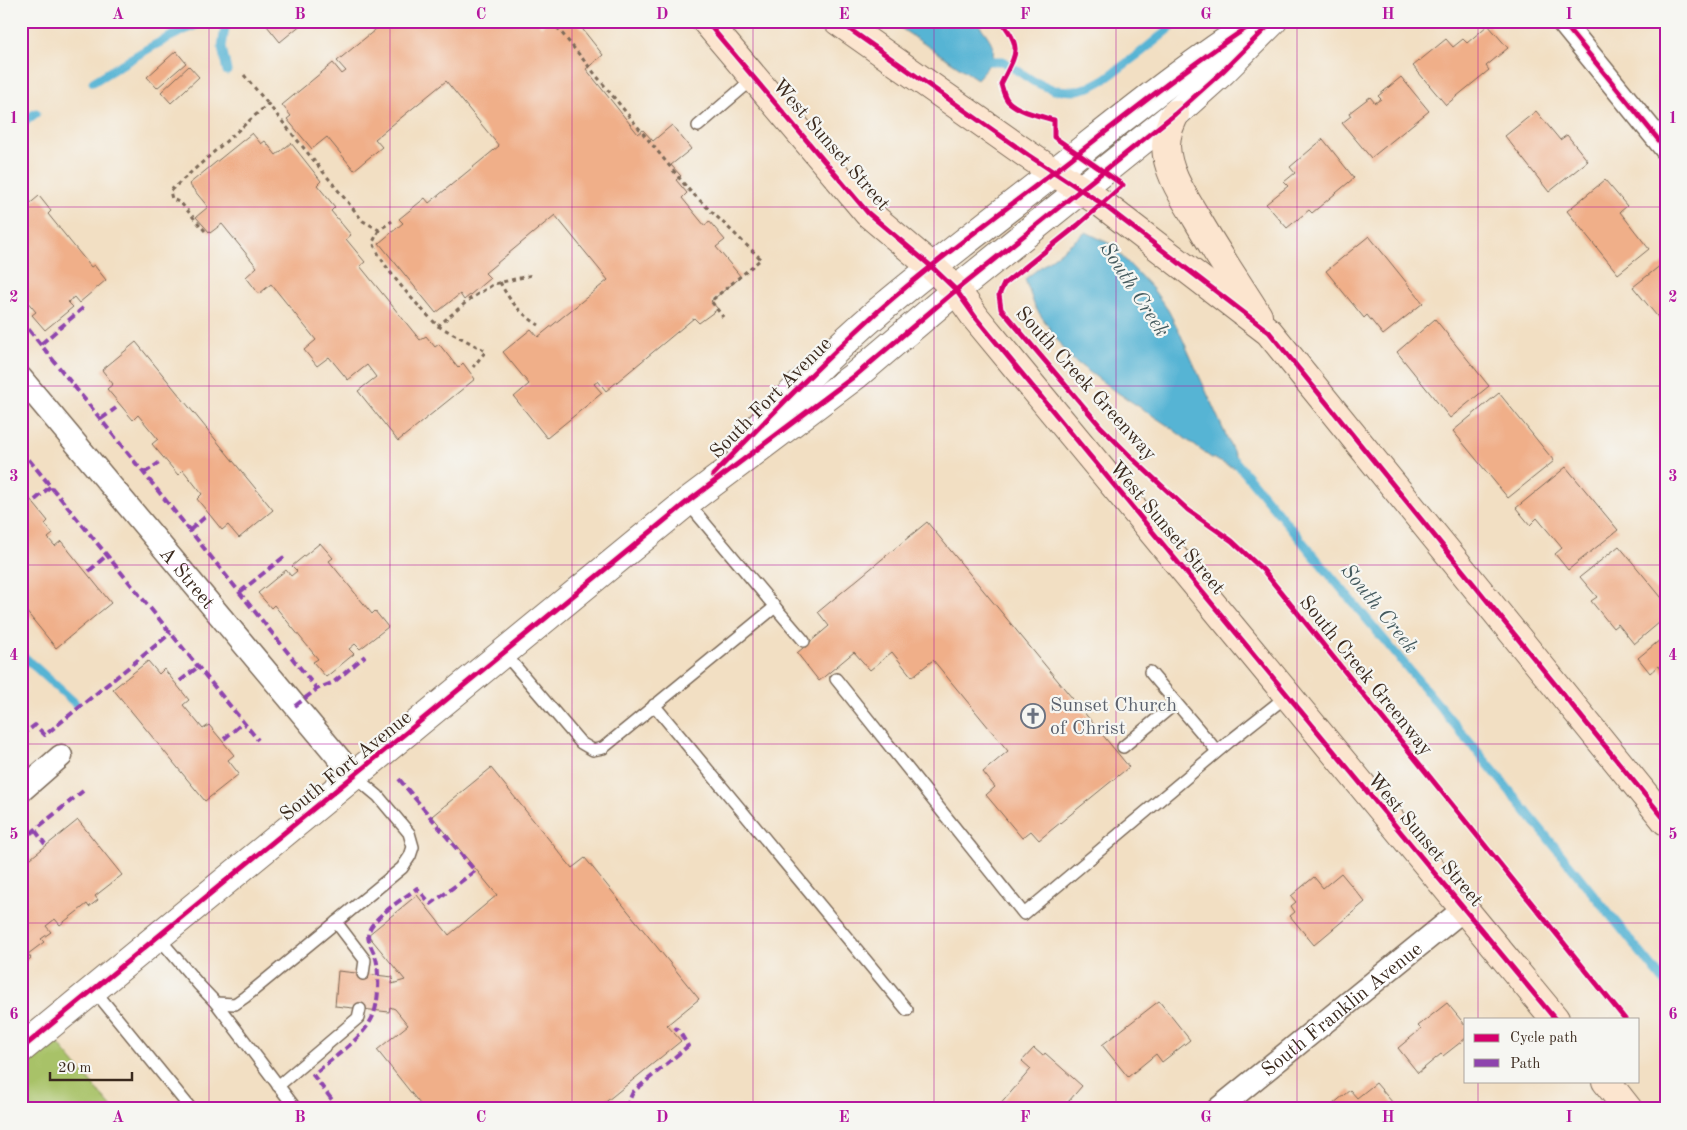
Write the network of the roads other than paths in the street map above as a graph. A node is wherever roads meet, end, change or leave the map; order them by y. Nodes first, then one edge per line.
1 (706, 21) edge
2 (838, 21) edge
3 (1257, 21) edge
4 (1273, 21) edge
5 (1562, 21) edge
6 (754, 78) junction
7 (1175, 114) junction
8 (698, 126) dead end
9 (1666, 148) edge
10 (1053, 173) junction
11 (1081, 190) junction
12 (932, 266) junction
13 (956, 290) junction
14 (1269, 332) junction
15 (21, 378) edge
16 (686, 502) junction
17 (775, 607) junction
18 (804, 641) dead end
19 (504, 653) junction
20 (1150, 672) dead end
21 (836, 679) dead end
22 (1288, 695) junction
23 (1176, 703) junction
24 (654, 705) junction
25 (1123, 747) dead end
26 (1217, 752) junction
27 (61, 756) dead end
28 (354, 776) junction
29 (21, 791) edge
30 (1666, 821) edge
31 (1464, 908) junction
32 (336, 922) junction
33 (158, 937) junction
34 (363, 974) dead end
35 (94, 990) junction
36 (216, 1003) junction
37 (360, 1009) dead end
38 (907, 1010) dead end
39 (1554, 1018) edge
40 (21, 1049) edge
41 (1607, 1082) edge
42 (278, 1086) junction
43 (191, 1109) edge
44 (296, 1109) edge
45 (1218, 1109) edge
46 (1628, 1109) edge

1 - 6 main road, West Sunset Street
2 - 10 main road
3 - 10 street, South Fort Avenue
4 - 7 street, South Fort Avenue
5 - 9 street
6 - 8 lane
6 - 12 main road, West Sunset Street
7 - 11 street, South Fort Avenue
7 - 14 main road
10 - 11 main road
10 - 12 street, South Fort Avenue
11 - 13 street, South Fort Avenue
11 - 14 main road
12 - 13 main road, West Sunset Street
12 - 16 street, South Fort Avenue
13 - 16 street, South Fort Avenue
13 - 22 main road, West Sunset Street
14 - 30 main road
15 - 28 street, A Street
16 - 17 lane
16 - 19 street, South Fort Avenue
17 - 18 lane
17 - 24 lane
19 - 24 lane
19 - 28 street, South Fort Avenue
20 - 23 lane
21 - 26 lane
22 - 26 lane
22 - 31 main road, West Sunset Street
23 - 25 lane
23 - 26 lane
24 - 38 lane
27 - 29 street
28 - 32 lane
28 - 33 street, South Fort Avenue
31 - 39 main road, West Sunset Street
31 - 45 street, South Franklin Avenue
32 - 34 lane
32 - 36 lane
33 - 35 street, South Fort Avenue
33 - 36 lane
35 - 40 street, South Fort Avenue
35 - 43 lane
36 - 42 lane
37 - 42 lane
41 - 46 main road
42 - 44 lane

